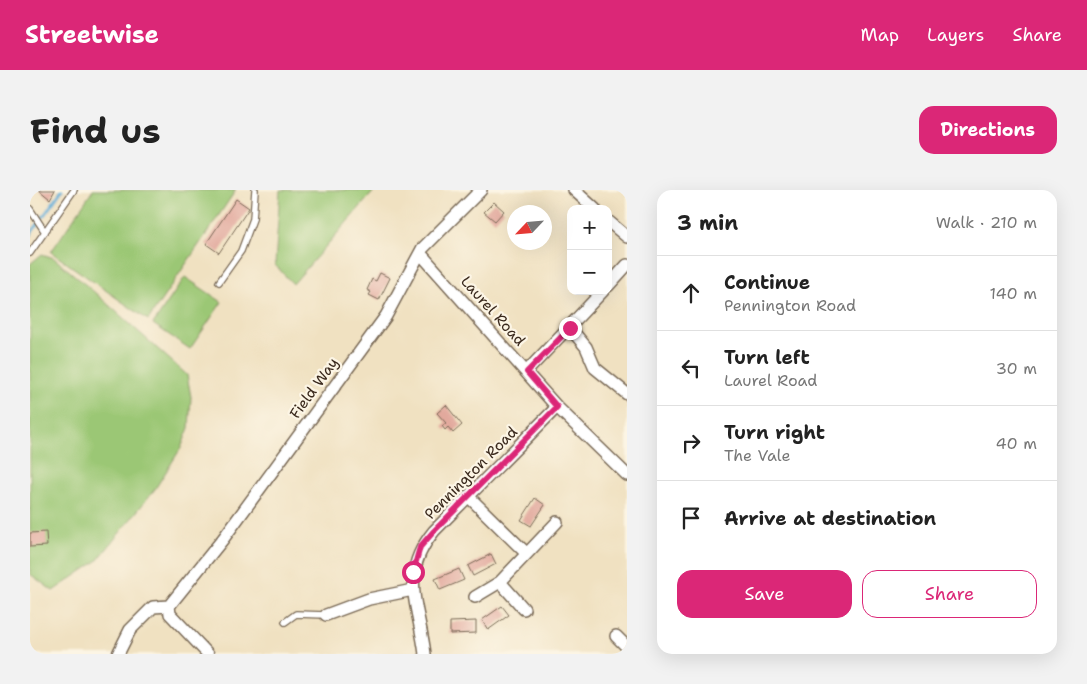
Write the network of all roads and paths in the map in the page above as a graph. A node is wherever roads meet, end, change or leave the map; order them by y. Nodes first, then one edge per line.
1 (74, 190) edge
2 (255, 190) edge
3 (482, 190) edge
4 (574, 190) edge
5 (591, 205) edge
6 (30, 209) edge
7 (612, 224) edge
8 (45, 232) junction
9 (627, 237) edge
10 (420, 253) junction
11 (30, 254) edge
12 (627, 265) edge
13 (219, 282) dead end
14 (612, 282) edge
15 (599, 295) edge
16 (570, 328) junction
17 (527, 372) junction
18 (627, 394) edge
19 (557, 407) junction
20 (627, 475) edge
21 (468, 496) junction
22 (558, 522) dead end
23 (526, 553) junction
24 (500, 582) junction
25 (413, 590) junction
26 (475, 597) dead end
27 (169, 606) junction
28 (524, 609) dead end
29 (326, 615) joint
30 (284, 622) dead end
31 (616, 636) dead end
32 (627, 647) edge
33 (118, 654) edge
34 (208, 654) edge
35 (426, 654) edge

1 - 8 lane
2 - 13 lane
3 - 10 street, Field Way
4 - 5 street
6 - 8 lane
7 - 9 street
8 - 11 lane
10 - 17 street, Laurel Road
10 - 27 street, Field Way
12 - 14 street
15 - 16 street
16 - 17 street
16 - 18 street
17 - 19 street, Laurel Road
19 - 20 street, Laurel Road
19 - 21 street, Pennington Road
21 - 23 street
21 - 25 street, Pennington Road
22 - 23 street
23 - 24 street
24 - 26 street
24 - 28 street
25 - 29 street
25 - 35 street, Pennington Road
27 - 33 street
27 - 34 street
29 - 30 lane
31 - 32 street

